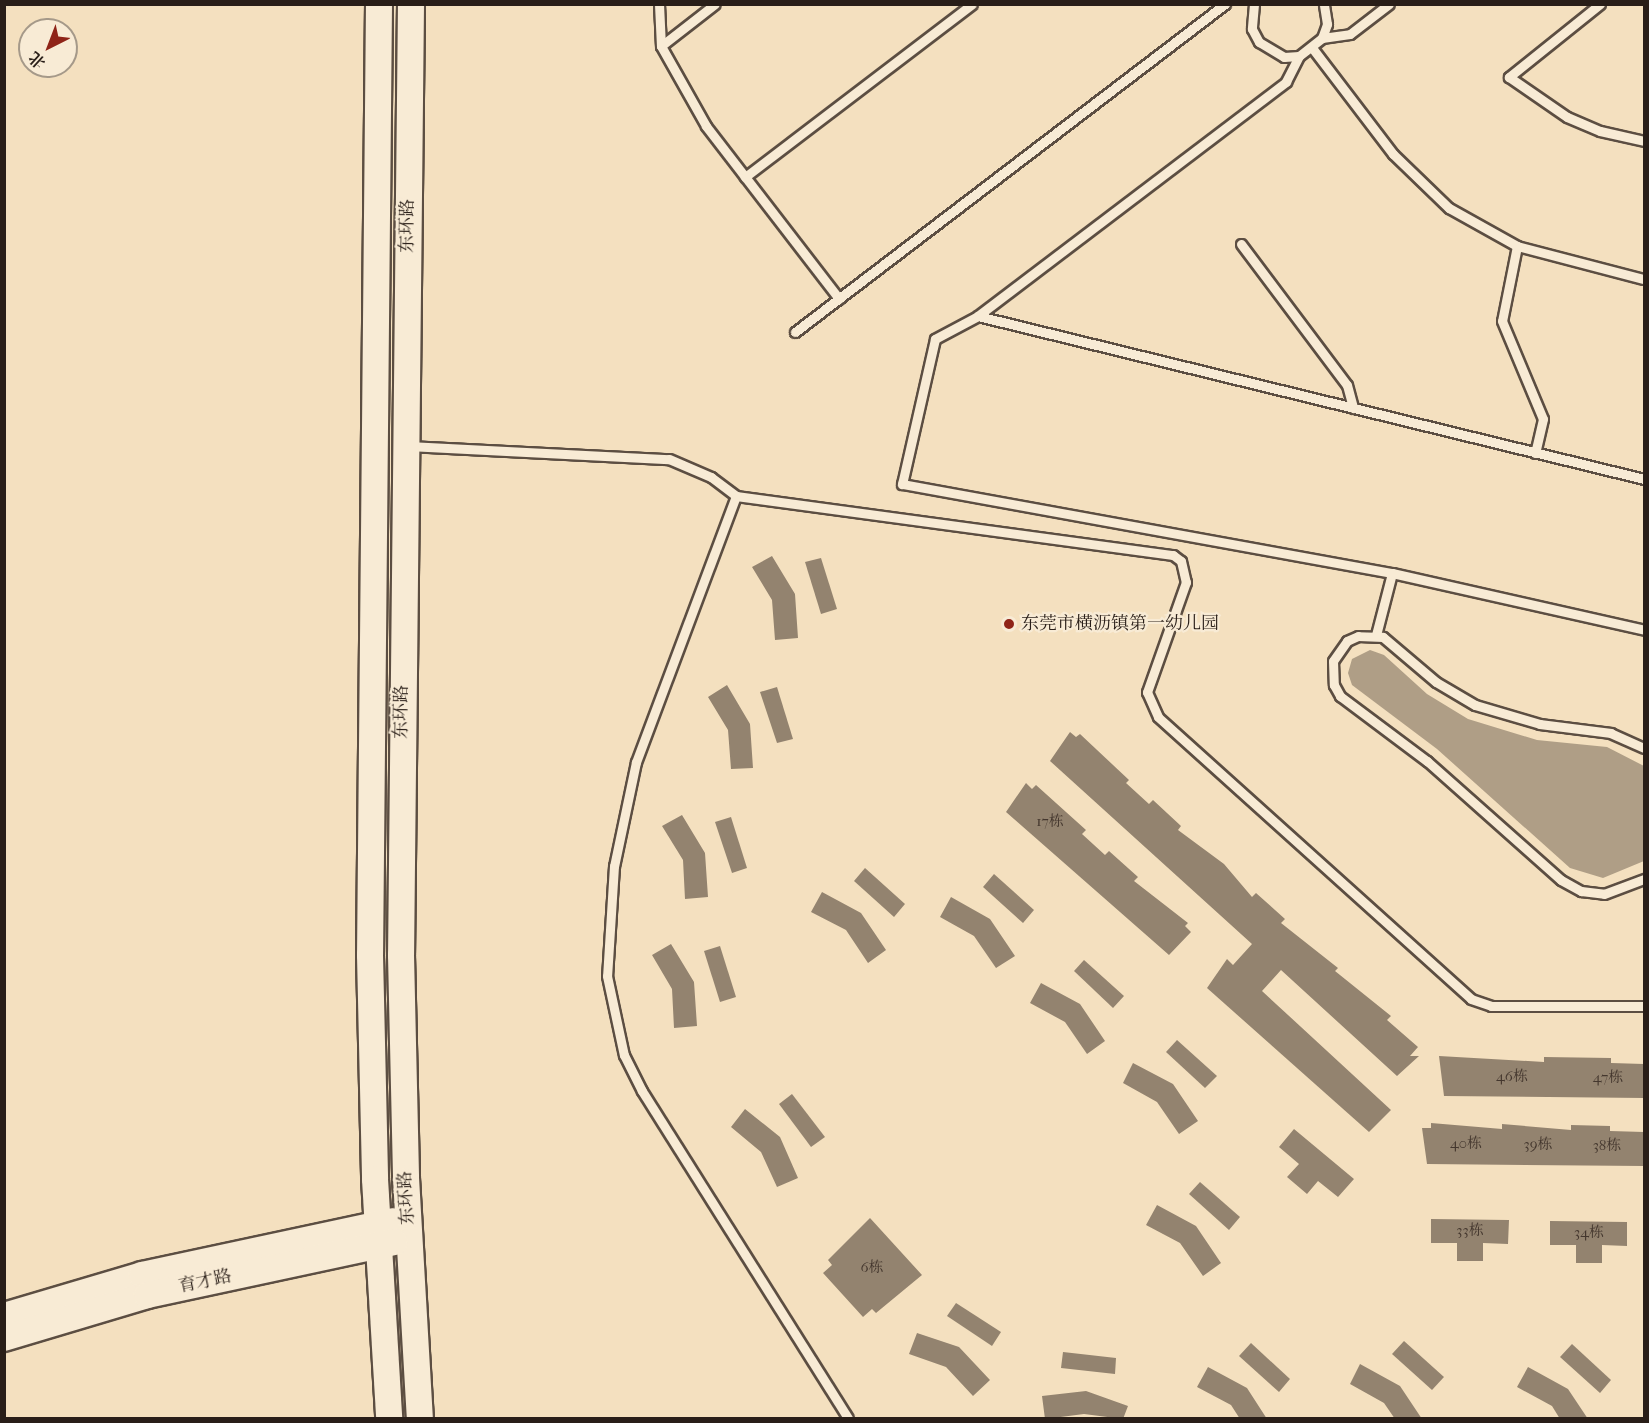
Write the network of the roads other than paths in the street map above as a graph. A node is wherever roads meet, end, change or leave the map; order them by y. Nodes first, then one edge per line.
1 (379, 4) edge
2 (411, 4) edge
3 (659, 4) edge
4 (715, 4) edge
5 (972, 4) edge
6 (1225, 4) edge
7 (1254, 4) edge
8 (1324, 4) edge
9 (1389, 4) edge
10 (1600, 4) edge
11 (1323, 38) junction
12 (661, 46) junction
13 (1312, 49) junction
14 (1299, 56) junction
15 (1644, 141) edge
16 (745, 177) junction
17 (1241, 244) dead end
18 (1517, 246) junction
19 (1644, 279) edge
20 (839, 299) junction
21 (978, 316) junction
22 (795, 332) dead end
23 (1353, 408) junction
24 (406, 446) junction
25 (1535, 453) junction
26 (1644, 479) edge
27 (736, 496) junction
28 (1392, 573) junction
29 (1644, 630) edge
30 (1376, 635) junction
31 (1644, 748) edge
32 (1644, 879) edge
33 (1644, 1006) edge
34 (408, 1228) junction
35 (377, 1235) junction
36 (4, 1316) edge
37 (4, 1338) edge
38 (388, 1419) edge
39 (420, 1419) edge
40 (848, 1419) edge

1 - 35 main road, 东环路
2 - 24 main road, 东环路
3 - 12 lane
4 - 12 lane
5 - 16 lane
6 - 20 lane
7 - 14 lane
8 - 11 lane
9 - 11 lane
10 - 15 lane
11 - 13 lane
12 - 16 lane
13 - 14 lane
13 - 18 lane
14 - 21 lane
16 - 20 lane
17 - 23 lane
18 - 19 lane
18 - 25 lane
20 - 22 lane
21 - 23 lane
21 - 28 lane
23 - 25 lane
24 - 27 lane
24 - 34 main road, 东环路
25 - 26 lane
27 - 33 lane
27 - 40 lane
28 - 29 lane
28 - 30 lane
30 - 31 lane
30 - 32 lane
34 - 35 main road, 育才路
34 - 39 main road, 东环路
35 - 36 main road, 育才路
35 - 37 main road, 育才路
35 - 38 main road, 东环路

